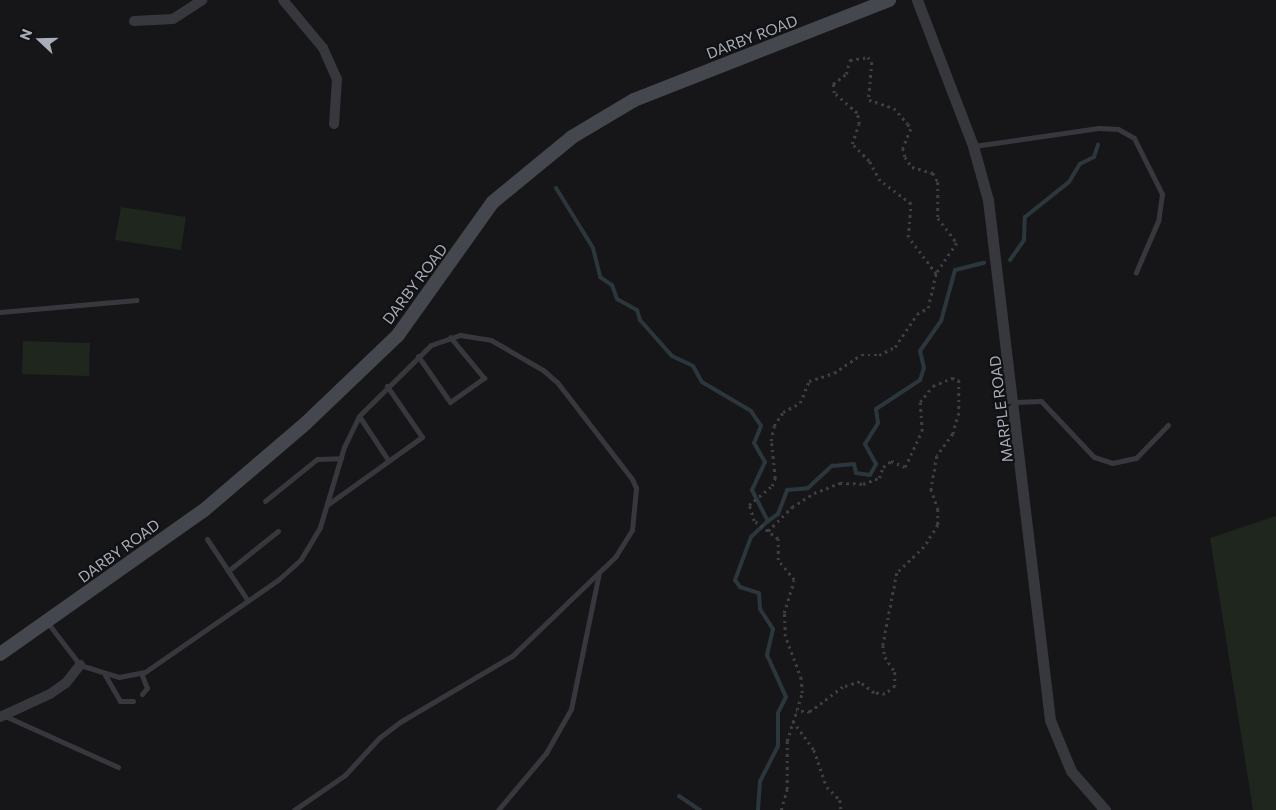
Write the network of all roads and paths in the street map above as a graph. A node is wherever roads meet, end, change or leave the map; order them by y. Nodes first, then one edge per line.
1 (202, 0) edge
2 (283, 0) edge
3 (889, 0) edge
4 (917, 0) edge
5 (134, 21) dead end
6 (334, 124) dead end
7 (973, 146) junction
8 (1136, 272) dead end
9 (936, 274) junction
10 (136, 300) dead end
11 (0, 312) edge
12 (450, 337) junction
13 (418, 356) junction
14 (387, 386) junction
15 (1015, 402) junction
16 (359, 416) junction
17 (1168, 425) dead end
18 (341, 458) junction
19 (388, 460) junction
20 (265, 501) dead end
21 (327, 505) junction
22 (278, 531) dead end
23 (768, 531) junction
24 (207, 539) dead end
25 (228, 571) junction
26 (600, 572) junction
27 (248, 601) junction
28 (46, 622) junction
29 (0, 654) edge
30 (80, 665) junction
31 (141, 673) junction
32 (105, 675) junction
33 (142, 694) dead end
34 (133, 701) dead end
35 (796, 711) junction
36 (2, 716) edge
37 (793, 721) junction
38 (118, 767) dead end
39 (294, 810) edge
40 (498, 810) edge
41 (781, 810) edge
42 (841, 810) edge
43 (1105, 810) edge

1 - 5 street
2 - 6 street
3 - 28 main road, DARBY ROAD
4 - 7 street, MARPLE ROAD
7 - 8 lane
7 - 15 street, MARPLE ROAD
9 - 9 path
9 - 23 path
10 - 11 lane
12 - 13 lane
12 - 13 lane
12 - 26 lane
13 - 14 lane
14 - 16 lane
14 - 19 lane
15 - 17 lane
15 - 43 street, MARPLE ROAD
16 - 18 lane
16 - 19 lane
18 - 20 lane
18 - 21 lane
19 - 21 lane
21 - 27 lane
22 - 25 lane
23 - 35 path
23 - 35 path
24 - 25 lane
25 - 27 lane
26 - 39 lane
26 - 40 lane
27 - 31 lane
28 - 29 main road, DARBY ROAD
28 - 30 lane
30 - 32 lane
30 - 36 street
31 - 32 lane
31 - 33 lane
32 - 34 lane
35 - 37 path
36 - 38 lane
37 - 41 path
37 - 42 path

